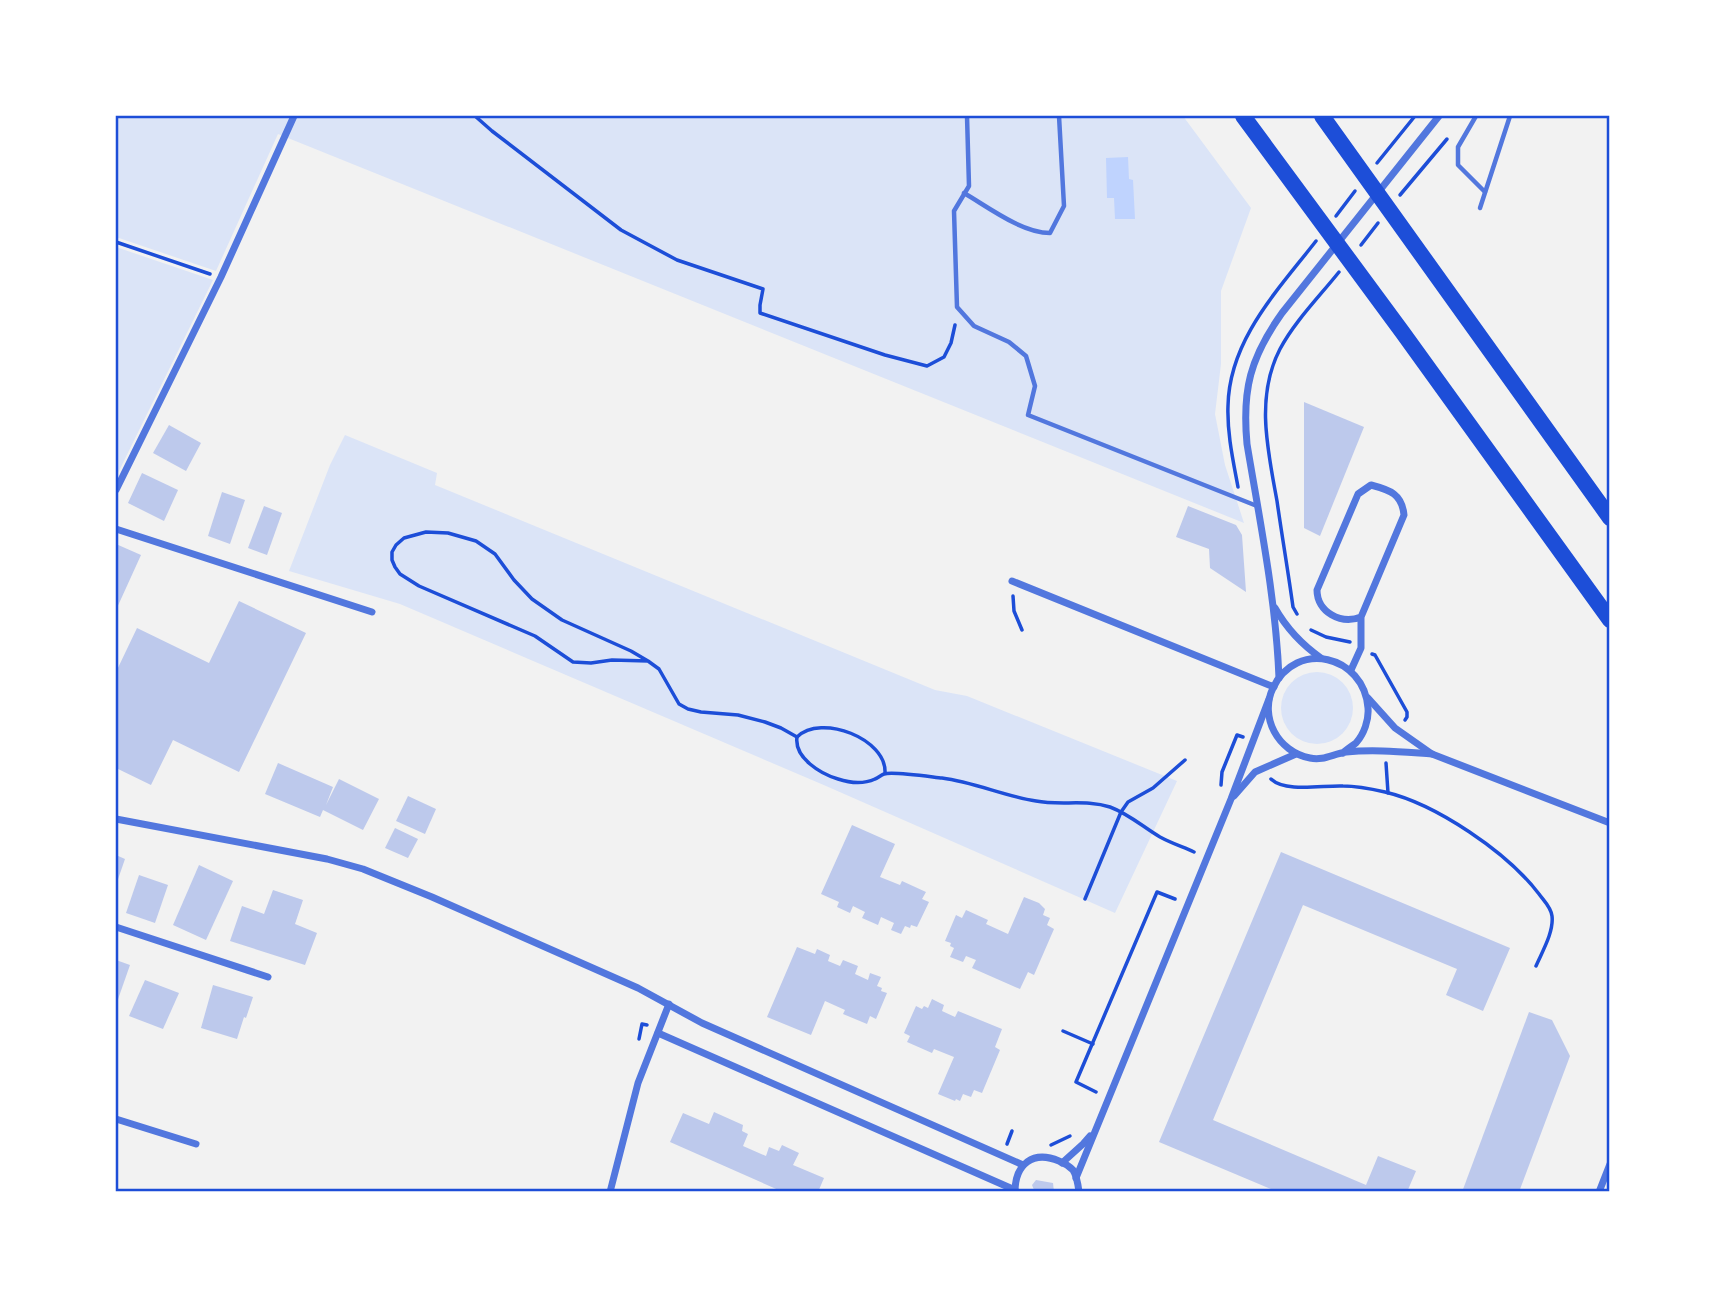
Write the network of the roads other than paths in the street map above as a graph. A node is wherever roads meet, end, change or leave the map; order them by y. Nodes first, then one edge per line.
1 (294, 116) edge
2 (967, 116) edge
3 (1059, 116) edge
4 (1242, 116) edge
5 (1322, 116) edge
6 (1439, 116) edge
7 (1476, 116) edge
8 (1510, 116) edge
9 (1485, 192) junction
10 (964, 193) junction
11 (1480, 208) dead end
12 (116, 490) edge
13 (1257, 506) junction
14 (1609, 518) edge
15 (116, 529) edge
16 (1012, 581) road end
17 (1273, 605) junction
18 (372, 612) dead end
19 (1361, 617) junction
20 (1609, 621) edge
21 (1322, 659) junction
22 (1351, 670) junction
23 (1279, 678) junction
24 (1274, 687) junction
25 (1367, 698) junction
26 (1269, 699) junction
27 (1343, 752) junction
28 (1296, 754) junction
29 (1432, 754) junction
30 (1231, 799) junction
31 (116, 819) edge
32 (1609, 823) edge
33 (116, 927) edge
34 (268, 977) dead end
35 (668, 1004) junction
36 (658, 1033) junction
37 (116, 1119) edge
38 (1095, 1130) junction
39 (196, 1144) dead end
40 (1062, 1163) junction
41 (1609, 1164) edge
42 (1023, 1165) junction
43 (1076, 1178) junction
44 (1603, 1188) edge
45 (1015, 1191) edge
46 (610, 1192) edge
47 (1079, 1192) edge

1 - 12 street
2 - 10 lane
3 - 10 lane
4 - 20 highway
5 - 14 highway
6 - 13 street
7 - 9 lane
8 - 9 lane
9 - 11 lane
10 - 13 lane
13 - 17 street
15 - 18 street
16 - 24 street
17 - 21 street
17 - 23 street
19 - 19 street
19 - 22 street
21 - 22 street
21 - 23 street
22 - 25 street
23 - 24 street
24 - 26 street
25 - 27 street
25 - 29 street
26 - 28 street
26 - 30 street
27 - 28 street
27 - 29 street
28 - 30 street
29 - 32 street
30 - 38 street
31 - 35 street
33 - 34 street
35 - 36 street
35 - 42 street
36 - 45 street
36 - 46 street
37 - 39 street
38 - 40 street
38 - 43 street
40 - 42 street
40 - 43 street
41 - 44 street
42 - 45 street
43 - 47 street

